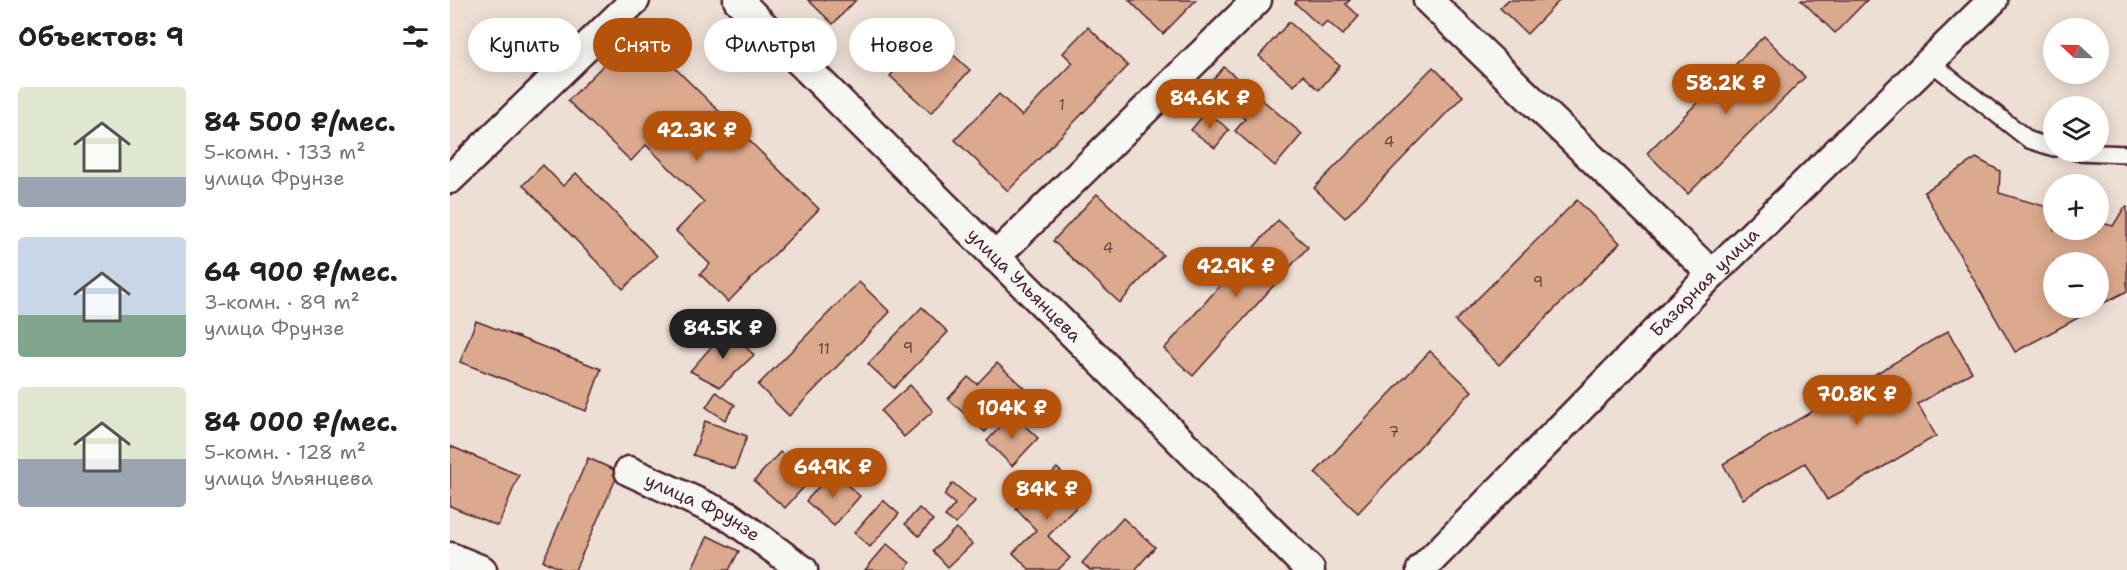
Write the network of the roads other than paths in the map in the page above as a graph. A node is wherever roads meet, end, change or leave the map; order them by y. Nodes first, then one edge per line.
1 (635, 0) edge
2 (738, 0) edge
3 (1257, 0) edge
4 (1428, 0) edge
5 (1993, 0) edge
6 (1930, 62) junction
7 (2043, 144) edge
8 (2109, 153) edge
9 (2127, 154) edge
10 (450, 179) edge
11 (995, 257) junction
12 (1712, 274) junction
13 (629, 471) dead end
14 (450, 557) edge
15 (482, 570) edge
16 (803, 570) edge
17 (1310, 570) edge
18 (1421, 570) edge

1 - 10 street
2 - 11 street, улица Ульянцева
3 - 11 street
4 - 12 street
5 - 6 street, Базарная улица
6 - 7 lane
6 - 12 street, Базарная улица
8 - 9 lane
11 - 17 street, улица Ульянцева
12 - 18 street, Базарная улица
13 - 16 street, улица Фрунзе
14 - 15 street

